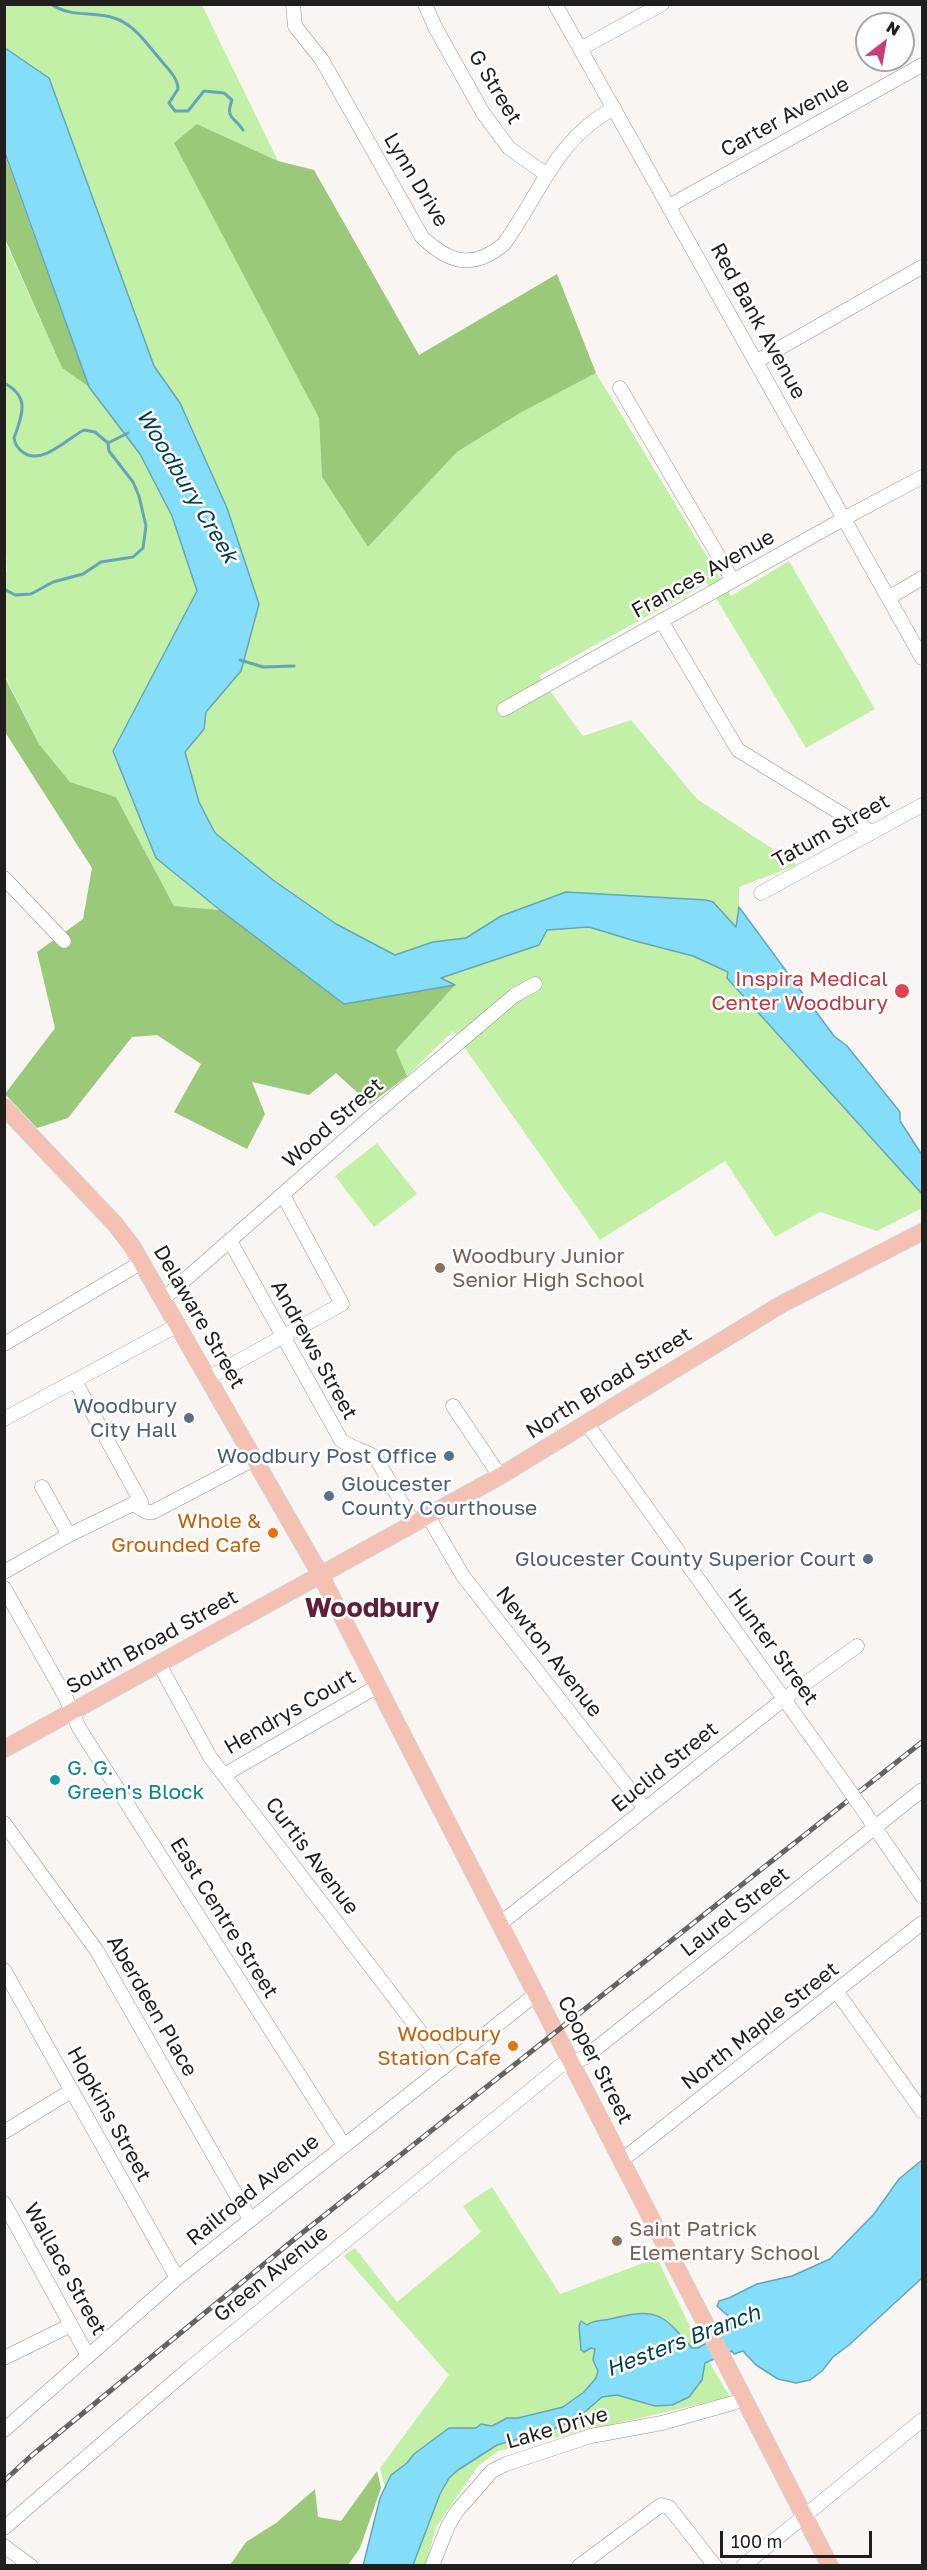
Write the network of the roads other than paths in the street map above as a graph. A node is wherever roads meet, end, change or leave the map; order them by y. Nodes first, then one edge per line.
1 (292, 4) edge
2 (425, 4) edge
3 (555, 4) edge
4 (662, 4) edge
5 (580, 49) junction
6 (922, 65) edge
7 (614, 108) junction
8 (547, 176) junction
9 (669, 206) junction
10 (922, 267) edge
11 (757, 361) junction
12 (620, 388) dead end
13 (922, 477) edge
14 (844, 518) junction
15 (922, 578) edge
16 (733, 581) junction
17 (890, 597) junction
18 (662, 622) junction
19 (922, 658) edge
20 (504, 709) dead end
21 (922, 805) edge
22 (871, 832) junction
23 (4, 878) edge
24 (761, 893) dead end
25 (64, 940) dead end
26 (535, 984) dead end
27 (4, 1107) edge
28 (283, 1195) junction
29 (922, 1232) edge
30 (230, 1241) junction
31 (142, 1262) junction
32 (163, 1299) junction
33 (178, 1325) junction
34 (283, 1337) junction
35 (4, 1344) edge
36 (208, 1378) junction
37 (75, 1381) junction
38 (453, 1406) dead end
39 (4, 1419) edge
40 (587, 1424) junction
41 (254, 1459) junction
42 (500, 1476) junction
43 (42, 1487) dead end
44 (141, 1509) junction
45 (421, 1520) junction
46 (69, 1535) junction
47 (4, 1572) edge
48 (320, 1574) junction
49 (4, 1588) edge
50 (857, 1646) dead end
51 (159, 1664) junction
52 (378, 1686) junction
53 (784, 1699) junction
54 (72, 1712) junction
55 (4, 1749) edge
56 (224, 1775) junction
57 (922, 1790) edge
58 (645, 1809) junction
59 (4, 1823) edge
60 (872, 1824) junction
61 (922, 1896) edge
62 (501, 1923) junction
63 (922, 1923) edge
64 (4, 1970) edge
65 (837, 1992) junction
66 (537, 1994) junction
67 (571, 2063) junction
68 (445, 2064) junction
69 (71, 2091) junction
70 (922, 2112) edge
71 (4, 2132) edge
72 (344, 2145) junction
73 (621, 2161) junction
74 (4, 2203) edge
75 (250, 2219) junction
76 (177, 2278) junction
77 (71, 2325) junction
78 (88, 2356) junction
79 (4, 2358) edge
80 (744, 2397) junction
81 (922, 2420) edge
82 (4, 2430) edge
83 (804, 2515) junction
84 (4, 2528) edge
85 (4, 2546) edge
86 (31, 2565) edge
87 (432, 2565) edge
88 (579, 2565) edge
89 (715, 2565) edge
90 (743, 2565) edge
91 (830, 2565) edge

1 - 8 street, Lynn Drive
2 - 8 street, G Street
3 - 5 street, Red Bank Avenue
4 - 5 street
5 - 7 street, Red Bank Avenue
6 - 9 street, Carter Avenue
7 - 8 street, Lynn Drive
7 - 9 street, Red Bank Avenue
9 - 11 street, Red Bank Avenue
10 - 11 street
11 - 14 street, Red Bank Avenue
12 - 16 street
13 - 14 street, Frances Avenue
14 - 16 street, Frances Avenue
14 - 17 street, Red Bank Avenue
15 - 17 street
16 - 18 street, Frances Avenue
17 - 19 street, Red Bank Avenue
18 - 20 street, Frances Avenue
18 - 22 street
21 - 22 street, Tatum Street
22 - 24 street, Tatum Street
23 - 25 street
26 - 28 street, Wood Street
27 - 31 main road, Delaware Street
28 - 30 street, Wood Street
28 - 34 street
29 - 40 main road, North Broad Street
30 - 32 street, Wood Street
30 - 34 street, Andrews Street
31 - 32 main road, Delaware Street
31 - 35 street
32 - 33 main road, Delaware Street
33 - 36 main road, Delaware Street
33 - 37 street
34 - 36 street
34 - 45 street, Andrews Street
36 - 41 main road, Delaware Street
37 - 39 street
37 - 44 street
38 - 42 street
40 - 42 main road, North Broad Street
40 - 53 street, Hunter Street
41 - 44 street
41 - 48 main road, Delaware Street
42 - 45 main road, North Broad Street
43 - 46 street
44 - 46 street
45 - 48 main road, North Broad Street
45 - 58 street, Newton Avenue
46 - 47 street
48 - 51 main road, South Broad Street
48 - 52 main road, Cooper Street
49 - 54 street, East Centre Street
50 - 53 street, Euclid Street
51 - 54 main road, South Broad Street
51 - 56 street, Curtis Avenue
52 - 56 street, Hendrys Court
52 - 62 main road, Cooper Street
53 - 58 street, Euclid Street
53 - 60 street, Hunter Street, bridge
54 - 55 main road, South Broad Street
54 - 72 street, East Centre Street
56 - 68 street, Curtis Avenue
57 - 60 street, Laurel Street
58 - 62 street, Euclid Street
59 - 75 street, Aberdeen Place
60 - 61 street, Hunter Street
60 - 67 street, Laurel Street
62 - 66 main road, Cooper Street
63 - 65 street, North Maple Street
64 - 69 street, Hopkins Street
65 - 70 street
65 - 73 street, North Maple Street
66 - 67 main road, Cooper Street
66 - 68 street, Railroad Avenue
67 - 73 main road, Cooper Street
67 - 84 street, Green Avenue
68 - 72 street, Railroad Avenue
69 - 71 street
69 - 76 street, Hopkins Street
72 - 75 street, Railroad Avenue
73 - 80 main road, Cooper Street
74 - 77 street, Wallace Street
75 - 76 street, Railroad Avenue
76 - 78 street, Railroad Avenue
77 - 78 street, Wallace Street
77 - 79 street
78 - 82 street, Railroad Avenue
80 - 83 main road, Cooper Street
80 - 87 street, Lake Drive
81 - 83 street
83 - 90 street
83 - 91 main road, Cooper Street
85 - 86 street
88 - 89 street

